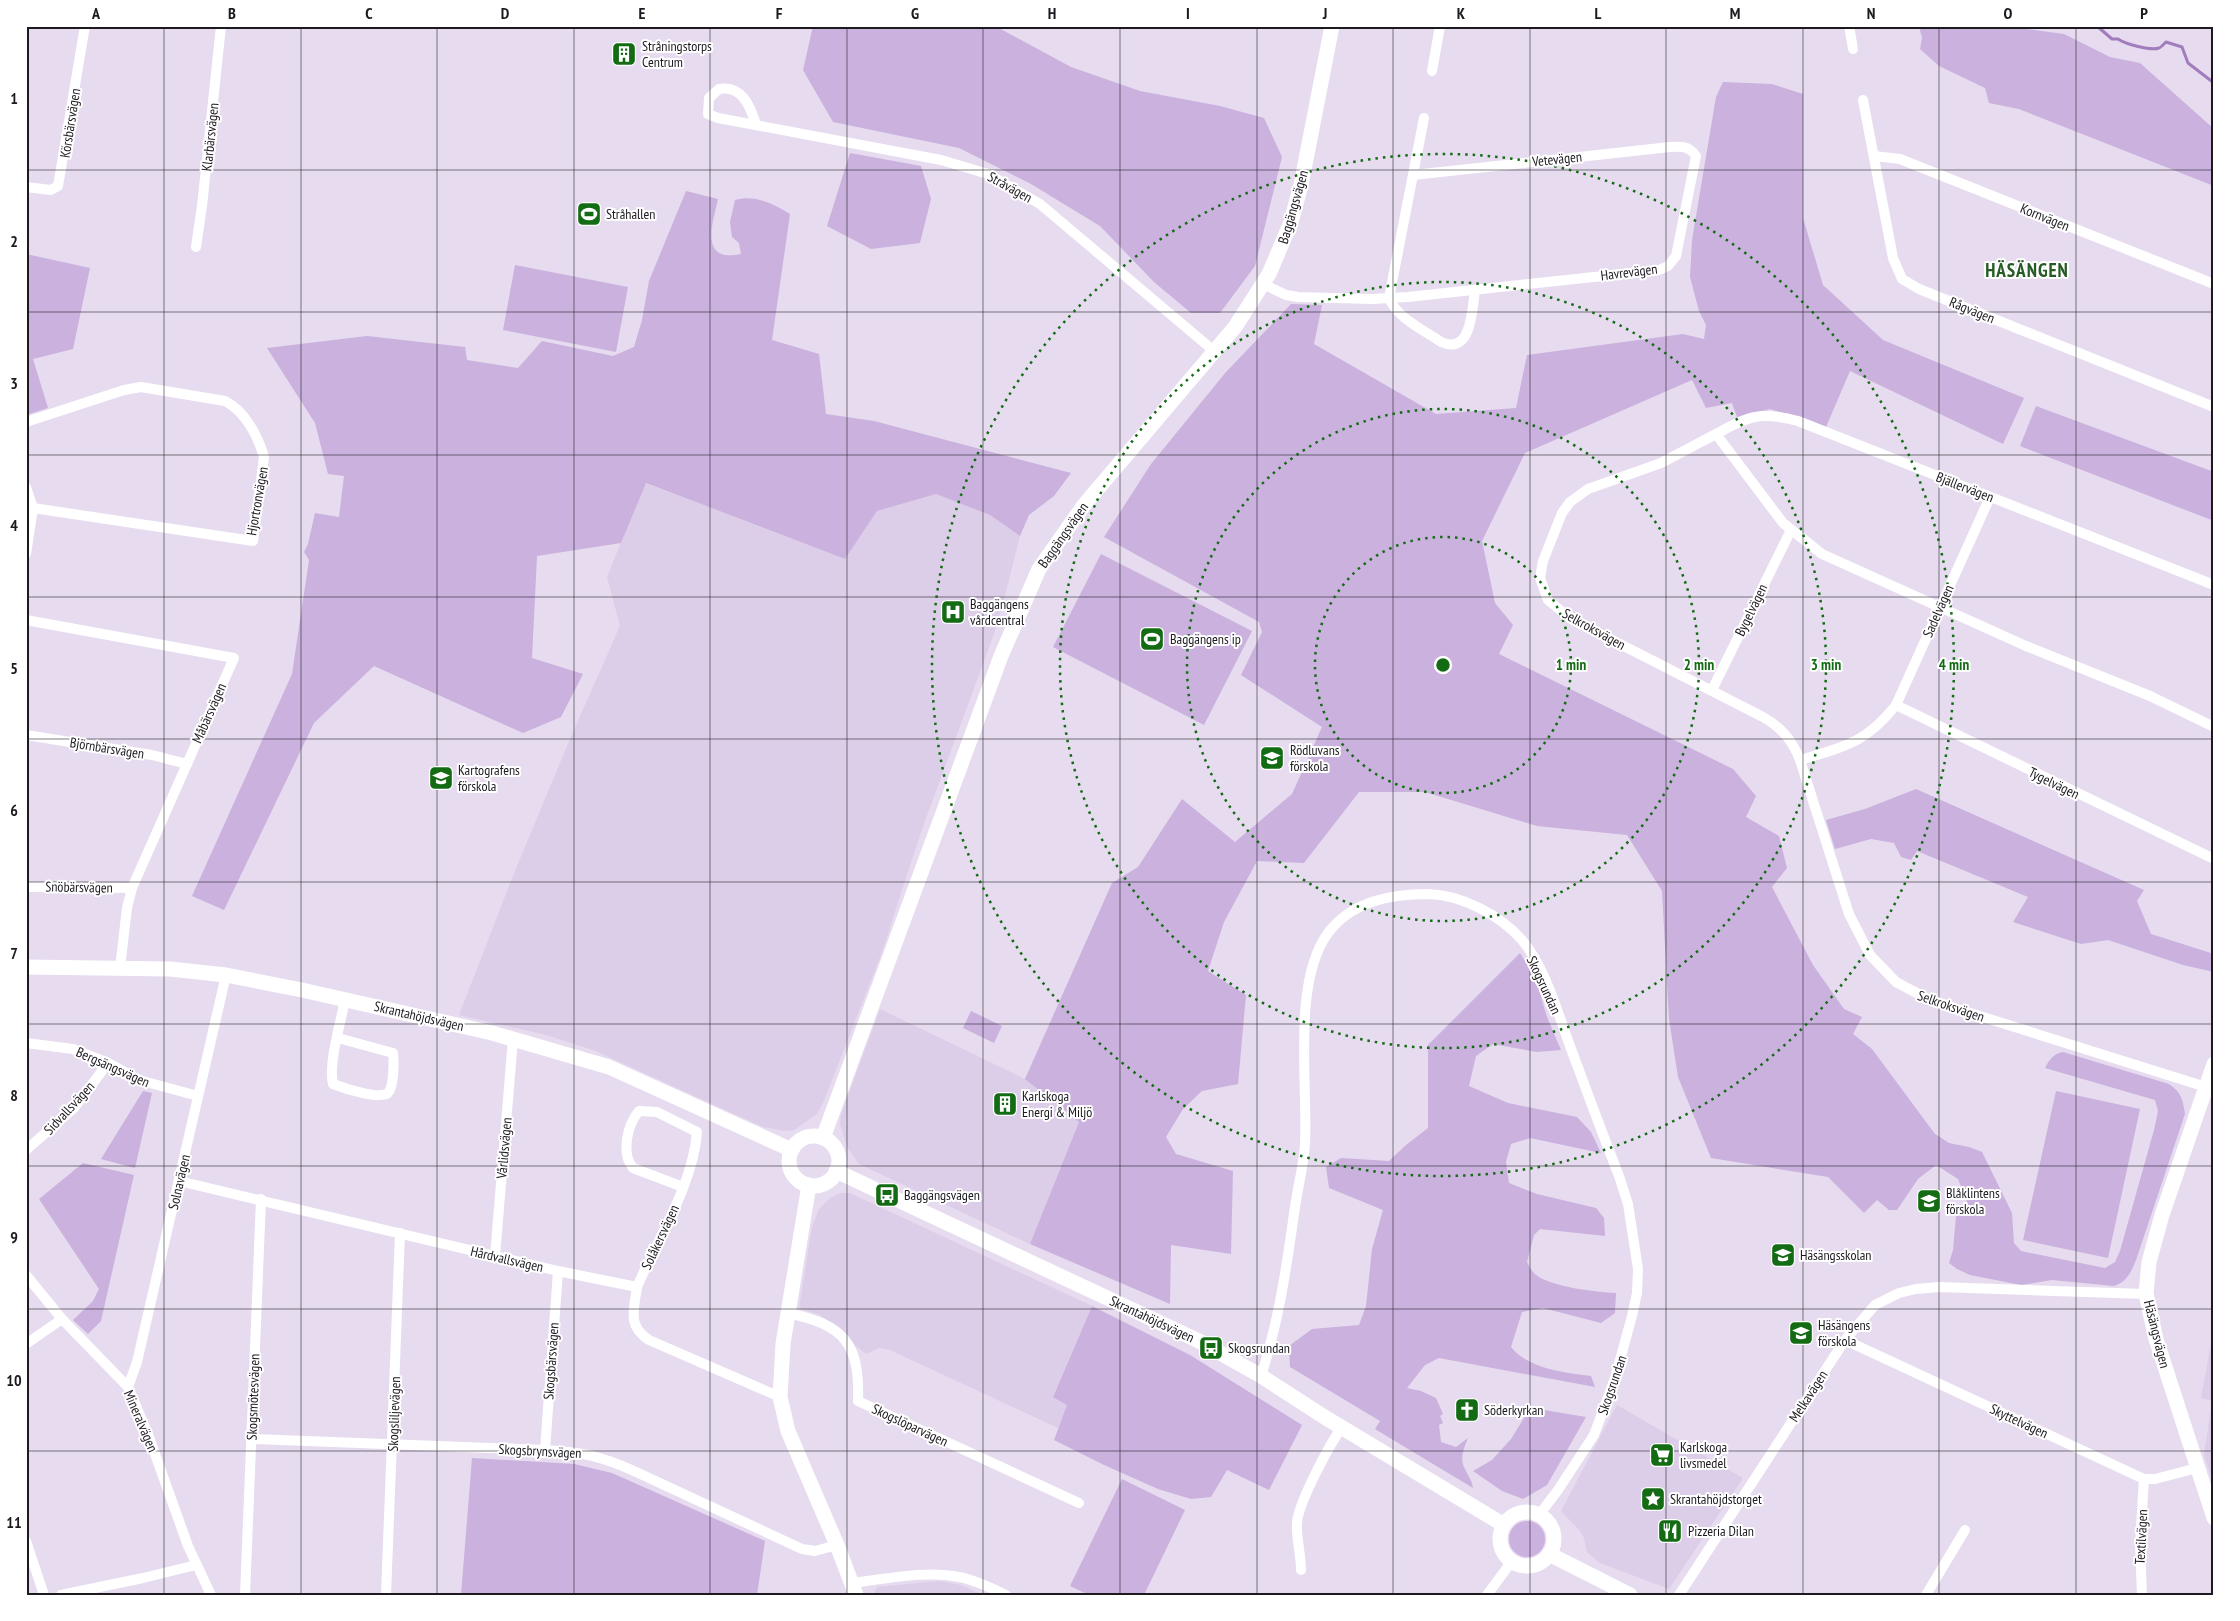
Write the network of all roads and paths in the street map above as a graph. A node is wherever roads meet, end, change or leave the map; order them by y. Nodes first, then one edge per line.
1 (85, 26) edge
2 (221, 26) edge
3 (1332, 26) edge
4 (1440, 26) edge
5 (1849, 26) edge
6 (1853, 50) dead end
7 (1432, 71) dead end
8 (1863, 100) dead end
9 (1424, 118) dead end
10 (756, 124) junction
11 (1696, 156) joint
12 (1874, 156) junction
13 (1413, 175) junction
14 (26, 187) edge
15 (196, 247) dead end
16 (1263, 284) junction
17 (2214, 284) edge
18 (1475, 290) junction
19 (1389, 298) junction
20 (1214, 352) junction
21 (2214, 406) edge
22 (26, 422) edge
23 (1716, 434) junction
24 (26, 488) edge
25 (1990, 496) junction
26 (33, 508) junction
27 (1791, 530) junction
28 (26, 554) edge
29 (2214, 585) edge
30 (1939, 608) junction
31 (26, 620) edge
32 (1712, 690) junction
33 (1896, 705) junction
34 (2214, 727) edge
35 (26, 735) edge
36 (1800, 760) junction
37 (187, 764) junction
38 (2214, 859) edge
39 (26, 887) edge
40 (132, 888) junction
41 (26, 968) edge
42 (120, 968) junction
43 (226, 975) junction
44 (345, 1000) junction
45 (338, 1038) junction
46 (513, 1039) junction
47 (26, 1043) edge
48 (108, 1063) junction
49 (2214, 1064) edge
50 (2206, 1087) junction
51 (198, 1096) junction
52 (823, 1138) junction
53 (26, 1150) edge
54 (792, 1150) junction
55 (836, 1171) junction
56 (179, 1181) junction
57 (809, 1185) junction
58 (683, 1187) junction
59 (261, 1199) junction
60 (400, 1233) junction
61 (495, 1256) junction
62 (558, 1271) junction
63 (26, 1275) edge
64 (637, 1287) junction
65 (2146, 1294) junction
66 (788, 1313) junction
67 (62, 1319) junction
68 (1845, 1340) junction
69 (26, 1344) edge
70 (1261, 1376) junction
71 (128, 1387) junction
72 (780, 1397) junction
73 (1342, 1427) junction
74 (252, 1439) junction
75 (392, 1444) junction
76 (545, 1450) junction
77 (2198, 1468) junction
78 (2144, 1479) junction
79 (1079, 1502) dead end
80 (1539, 1515) junction
81 (2214, 1518) edge
82 (1504, 1525) junction
83 (1965, 1530) dead end
84 (26, 1541) edge
85 (837, 1545) junction
86 (1549, 1554) junction
87 (1512, 1561) junction
88 (196, 1565) junction
89 (1301, 1570) dead end
90 (854, 1589) edge
91 (1930, 1593) edge
92 (44, 1595) edge
93 (61, 1595) edge
94 (210, 1595) edge
95 (245, 1595) edge
96 (386, 1595) edge
97 (1006, 1595) edge
98 (1487, 1595) edge
99 (1630, 1595) edge
100 (1679, 1595) edge
101 (2142, 1595) edge

1 - 14 street, Körsbärsvägen
2 - 15 street, Klarbärsvägen
3 - 16 street, Baggängsvägen
4 - 7 street
5 - 6 street
8 - 12 street, Rågvägen
9 - 13 street
10 - 10 street, Stråvägen
10 - 20 street, Stråvägen
11 - 13 street, Vetevägen
11 - 18 street, Havrevägen
12 - 17 street, Kornvägen
12 - 21 street, Rågvägen
13 - 19 street
16 - 19 street, Havrevägen
16 - 20 street, Baggängsvägen
18 - 19 street, Havrevägen
18 - 19 street
20 - 52 street, Baggängsvägen
22 - 26 street, Hjortronvägen
23 - 25 street, Bjällervägen
23 - 27 street
23 - 32 street, Selkroksvägen
24 - 26 street
25 - 29 street, Bjällervägen
25 - 30 street, Sadelvägen
26 - 28 street
27 - 30 street
27 - 32 street, Bygelvägen
30 - 33 street, Sadelvägen
30 - 34 street
31 - 37 street, Måbärsvägen
32 - 36 street, Selkroksvägen
33 - 36 street, Sadelvägen
33 - 38 street, Tygelvägen
35 - 37 street, Björnbärsvägen
36 - 50 street, Selkroksvägen
37 - 40 street, Måbärsvägen
39 - 40 street, Snöbärsvägen
40 - 42 street, Måbärsvägen
41 - 42 street, Skrantahöjdsvägen
42 - 43 street, Skrantahöjdsvägen
43 - 44 street, Skrantahöjdsvägen
43 - 51 street, Solnavägen
44 - 45 street
44 - 46 street, Skrantahöjdsvägen
45 - 45 street
46 - 54 street, Skrantahöjdsvägen
46 - 61 street, Vårlidsvägen
47 - 48 street, Bergsängsvägen
48 - 51 street, Bergsängsvägen
48 - 53 street, Sidvallsvägen
49 - 50 street, Häsängsvägen
50 - 65 street, Häsängsvägen
51 - 56 street, Solnavägen
52 - 54 street
52 - 55 street
54 - 57 street
55 - 57 street
55 - 70 street, Skrantahöjdsvägen
56 - 59 street, Hårdvallsvägen
56 - 71 street, Solnavägen
57 - 66 street
58 - 58 street, Solåkersvägen
58 - 64 street, Solåkersvägen
59 - 60 street, Hårdvallsvägen
59 - 74 street, Skogsmötesvägen
60 - 61 street, Hårdvallsvägen
60 - 75 street, Skogsliljevägen
61 - 62 street, Hårdvallsvägen
62 - 64 street, Hårdvallsvägen
62 - 76 street, Skogsbärsvägen
63 - 67 street, Mineralvägen
64 - 72 street
65 - 68 street, Melkavägen
65 - 77 street, Häsängsvägen
66 - 72 street
66 - 79 street, Skogslöparvägen
67 - 69 street
67 - 71 street, Mineralvägen
68 - 78 street, Skyttelvägen
68 - 100 street, Melkavägen
70 - 73 street, Skrantahöjdsvägen
70 - 80 street, Skogsrundan
71 - 88 street, Mineralvägen
72 - 85 street
73 - 82 street, Skrantahöjdsvägen
73 - 89 street
74 - 75 street, Skogsbrynsvägen
74 - 95 street, Skogsmötesvägen
75 - 76 street, Skogsbrynsvägen
75 - 96 street, Skogsliljevägen
76 - 85 street, Skogsbrynsvägen
77 - 78 street
77 - 81 street, Häsängsvägen
78 - 101 street, Textilvägen
80 - 82 street
80 - 86 street
82 - 87 street
83 - 91 street
84 - 92 street
85 - 90 street
86 - 87 street
86 - 99 street
87 - 98 street
88 - 93 street
88 - 94 street, Mineralvägen
90 - 97 street

